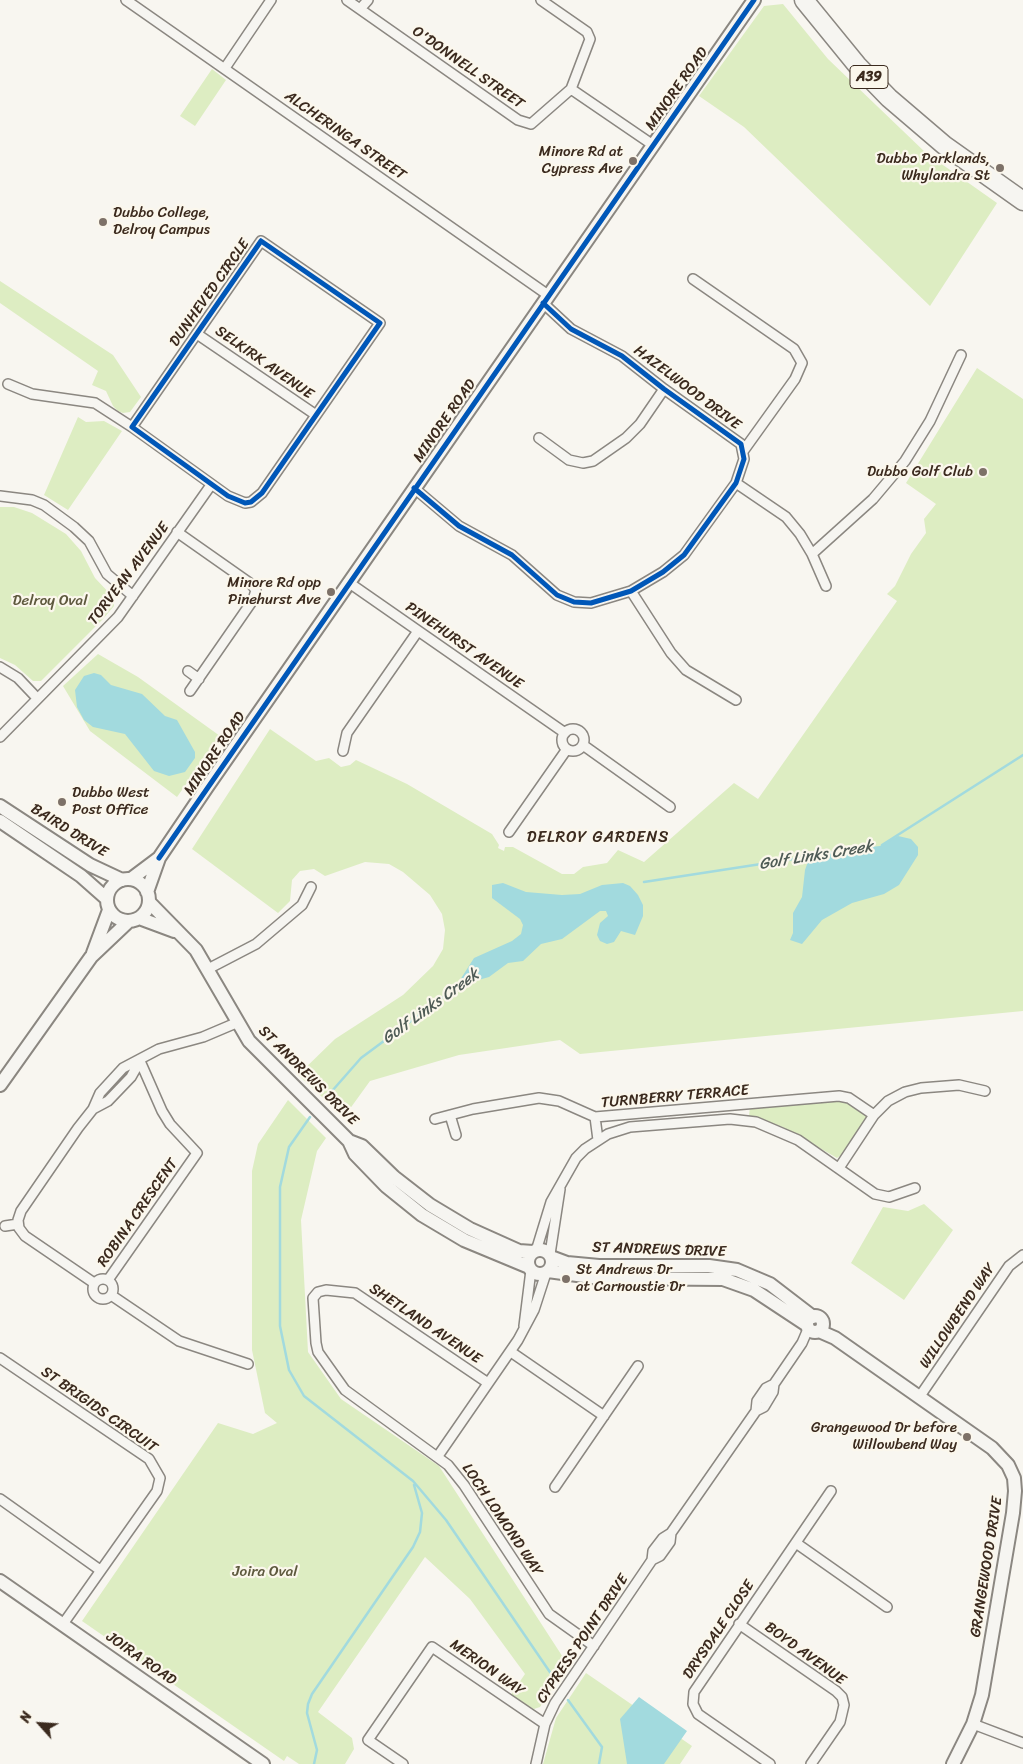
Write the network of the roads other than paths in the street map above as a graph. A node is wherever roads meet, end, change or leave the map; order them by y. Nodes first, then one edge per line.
1 (126, 0) edge
2 (271, 0) edge
3 (347, 0) edge
4 (368, 0) edge
5 (541, 0) edge
6 (754, 0) edge
7 (804, 0) edge
8 (360, 9) junction
9 (224, 68) junction
10 (571, 89) junction
11 (653, 145) junction
12 (1023, 201) edge
13 (693, 279) dead end
14 (546, 299) junction
15 (197, 334) junction
16 (961, 355) dead end
17 (8, 384) dead end
18 (664, 389) junction
19 (316, 416) junction
20 (132, 427) junction
21 (539, 438) dead end
22 (744, 450) junction
23 (736, 483) junction
24 (211, 485) junction
25 (414, 488) junction
26 (0, 496) edge
27 (177, 532) junction
28 (812, 554) junction
29 (348, 582) junction
30 (826, 586) dead end
31 (631, 591) junction
32 (133, 596) junction
33 (418, 631) junction
34 (0, 667) edge
35 (188, 671) dead end
36 (199, 679) junction
37 (190, 691) dead end
38 (37, 698) junction
39 (736, 700) dead end
40 (565, 733) junction
41 (0, 737) edge
42 (583, 745) junction
43 (567, 749) junction
44 (343, 751) dead end
45 (0, 806) edge
46 (670, 807) dead end
47 (0, 821) edge
48 (509, 832) dead end
49 (159, 858) junction
50 (126, 880) junction
51 (311, 887) dead end
52 (148, 897) junction
53 (108, 904) junction
54 (134, 920) junction
55 (178, 933) junction
56 (91, 957) junction
57 (208, 969) junction
58 (236, 1022) junction
59 (140, 1061) junction
60 (0, 1085) edge
61 (985, 1091) dead end
62 (874, 1114) junction
63 (450, 1115) junction
64 (595, 1117) junction
65 (435, 1119) dead end
66 (456, 1135) dead end
67 (598, 1140) junction
68 (349, 1141) junction
69 (839, 1168) junction
70 (560, 1186) junction
71 (916, 1188) dead end
72 (18, 1224) junction
73 (5, 1226) dead end
74 (535, 1252) junction
75 (1023, 1255) edge
76 (551, 1256) junction
77 (530, 1268) junction
78 (547, 1272) junction
79 (108, 1280) junction
80 (94, 1283) junction
81 (316, 1295) joint
82 (111, 1296) junction
83 (814, 1326) junction
84 (524, 1329) junction
85 (511, 1352) junction
86 (0, 1358) edge
87 (248, 1364) dead end
88 (638, 1366) dead end
89 (488, 1383) junction
90 (920, 1396) junction
91 (604, 1416) junction
92 (438, 1456) junction
93 (555, 1488) dead end
94 (831, 1492) dead end
95 (0, 1499) edge
96 (796, 1543) junction
97 (100, 1570) junction
98 (0, 1581) edge
99 (887, 1608) dead end
100 (63, 1624) junction
101 (739, 1624) junction
102 (594, 1646) junction
103 (545, 1724) junction
104 (973, 1724) junction
105 (1023, 1743) edge
106 (263, 1764) edge
107 (403, 1764) edge
108 (536, 1764) edge
109 (770, 1764) edge
110 (811, 1764) edge
111 (953, 1764) edge

1 - 9 street, ALCHERINGA STREET
2 - 9 street
3 - 8 street, O'DONNELL STREET
4 - 8 street
5 - 10 street
6 - 11 street, MINORE ROAD
7 - 12 highway, A39
8 - 10 street, O'DONNELL STREET
9 - 14 street, ALCHERINGA STREET
10 - 11 street
11 - 14 street, MINORE ROAD
13 - 22 street
14 - 18 street, HAZELWOOD DRIVE
14 - 25 street, MINORE ROAD
15 - 19 street, SELKIRK AVENUE
15 - 19 street, DUNHEVED CIRCLE
15 - 20 street, DUNHEVED CIRCLE
16 - 28 street
17 - 20 street
18 - 21 street
18 - 22 street, HAZELWOOD DRIVE
19 - 24 street, DUNHEVED CIRCLE
20 - 24 street, DUNHEVED CIRCLE
22 - 23 street, HAZELWOOD DRIVE
23 - 28 street
23 - 31 street, HAZELWOOD DRIVE
24 - 27 street, TORVEAN AVENUE
25 - 29 street, MINORE ROAD
25 - 31 street, HAZELWOOD DRIVE
26 - 32 street
27 - 32 street, TORVEAN AVENUE
27 - 36 street
28 - 30 street
29 - 33 street, PINEHURST AVENUE
29 - 49 street, MINORE ROAD
31 - 39 street
32 - 38 street, TORVEAN AVENUE
33 - 40 street, PINEHURST AVENUE
33 - 44 street
34 - 38 street
35 - 36 street
36 - 37 street
38 - 41 street, TORVEAN AVENUE
40 - 42 street
40 - 43 street
42 - 43 street
42 - 46 street
43 - 48 street
45 - 50 street, BAIRD DRIVE
47 - 53 street, BAIRD DRIVE
49 - 50 street, MINORE ROAD
49 - 52 street, MINORE ROAD
50 - 52 street
50 - 53 street
51 - 57 street
52 - 54 street
52 - 55 street, ST ANDREWS DRIVE
53 - 54 street
53 - 56 street
54 - 55 street, ST ANDREWS DRIVE
54 - 56 street
55 - 57 street, ST ANDREWS DRIVE
56 - 60 street
57 - 58 street, ST ANDREWS DRIVE
58 - 59 street
58 - 68 street, ST ANDREWS DRIVE
59 - 72 street
59 - 79 street, ROBINA CRESCENT
61 - 62 street
62 - 64 street, TURNBERRY TERRACE
62 - 69 street
63 - 64 street, TURNBERRY TERRACE
63 - 65 street, TURNBERRY TERRACE
63 - 66 street
64 - 67 street
67 - 69 street
67 - 70 street
68 - 74 street, ST ANDREWS DRIVE
68 - 77 street, ST ANDREWS DRIVE
69 - 71 street
70 - 74 street
70 - 76 street
72 - 73 street
72 - 80 street
74 - 76 street
74 - 77 street
75 - 90 street, WILLOWBEND WAY
76 - 78 street
76 - 83 street, ST ANDREWS DRIVE
77 - 78 street
77 - 84 street
78 - 83 street, ST ANDREWS DRIVE
78 - 84 street
79 - 80 street
79 - 82 street
80 - 82 street
81 - 89 street, SHETLAND AVENUE
81 - 92 street, LOCH LOMOND WAY
82 - 87 street
83 - 90 street, GRANGEWOOD DRIVE
83 - 102 street, CYPRESS POINT DRIVE
84 - 85 street
85 - 89 street
85 - 91 street
86 - 97 street, ST BRIGIDS CIRCUIT
88 - 91 street
89 - 92 street
90 - 104 street, GRANGEWOOD DRIVE
91 - 93 street
92 - 102 street, LOCH LOMOND WAY
94 - 96 street, DRYSDALE CLOSE
95 - 97 street
96 - 99 street
96 - 101 street, DRYSDALE CLOSE
97 - 100 street, ST BRIGIDS CIRCUIT
98 - 100 street, JOIRA ROAD
100 - 106 street, JOIRA ROAD
101 - 109 street, DRYSDALE CLOSE
101 - 110 street, BOYD AVENUE
102 - 103 street, CYPRESS POINT DRIVE
103 - 107 street, MERION WAY
103 - 108 street, CYPRESS POINT DRIVE
104 - 105 street
104 - 111 street, GRANGEWOOD DRIVE

